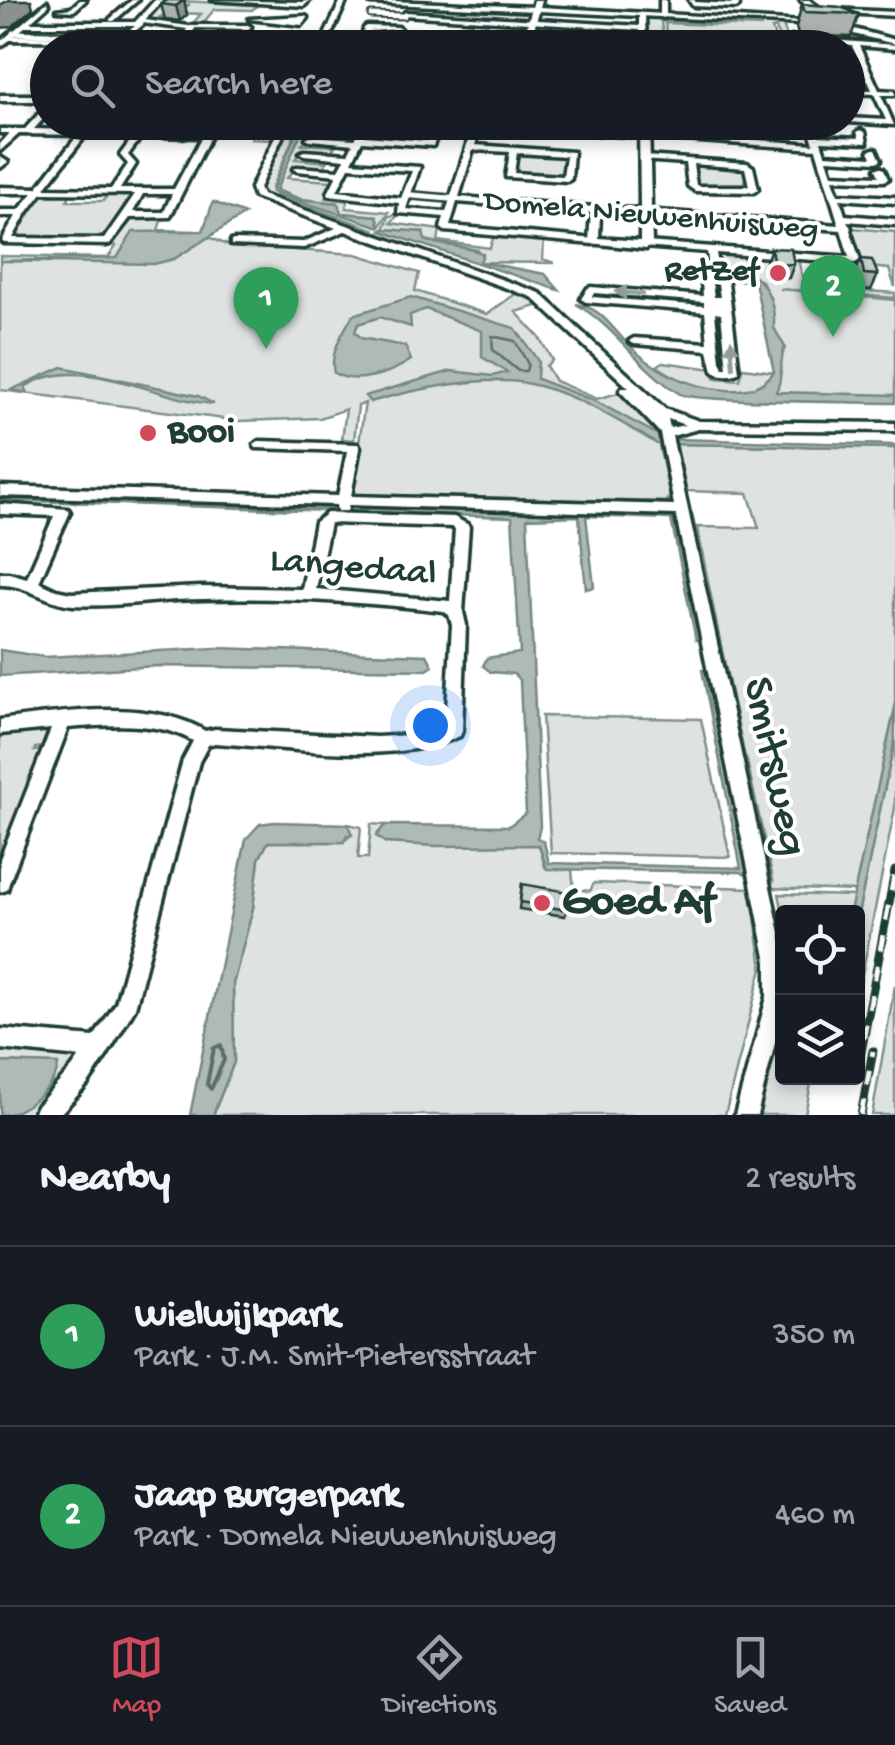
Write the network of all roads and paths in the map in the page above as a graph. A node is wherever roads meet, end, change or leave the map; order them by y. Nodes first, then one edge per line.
1 (82, 0) edge
2 (135, 0) edge
3 (159, 0) edge
4 (215, 0) edge
5 (307, 0) edge
6 (344, 0) edge
7 (663, 0) edge
8 (692, 0) edge
9 (734, 0) edge
10 (807, 0) edge
11 (370, 1) edge
12 (49, 2) edge
13 (411, 2) edge
14 (36, 4) dead end
15 (260, 7) junction
16 (60, 10) dead end
17 (109, 10) dead end
18 (124, 10) junction
19 (217, 10) dead end
20 (824, 11) junction
21 (534, 14) edge
22 (895, 14) edge
23 (405, 15) junction
24 (371, 16) dead end
25 (664, 16) junction
26 (252, 19) junction
27 (498, 19) junction
28 (112, 20) dead end
29 (278, 20) dead end
30 (642, 21) junction
31 (786, 22) junction
32 (838, 23) junction
33 (26, 24) junction
34 (141, 24) junction
35 (192, 27) junction
36 (248, 27) junction
37 (135, 30) edge
38 (190, 30) edge
39 (246, 30) edge
40 (330, 30) edge
41 (399, 30) edge
42 (494, 30) edge
43 (642, 30) edge
44 (789, 30) edge
45 (852, 30) edge
46 (0, 31) edge
47 (12, 34) junction
48 (30, 35) edge
49 (865, 37) edge
50 (865, 43) edge
51 (895, 43) edge
52 (0, 45) edge
53 (865, 66) edge
54 (865, 92) edge
55 (877, 92) junction
56 (895, 93) edge
57 (0, 98) edge
58 (30, 98) edge
59 (882, 103) junction
60 (895, 104) edge
61 (865, 121) edge
62 (0, 131) edge
63 (16, 131) junction
64 (28, 131) edge
65 (78, 140) edge
66 (135, 140) edge
67 (203, 140) edge
68 (278, 140) edge
69 (359, 140) joint
70 (432, 140) edge
71 (472, 140) edge
72 (644, 140) edge
73 (752, 140) edge
74 (817, 140) edge
75 (864, 140) edge
76 (470, 147) junction
77 (820, 147) junction
78 (0, 149) edge
79 (514, 150) junction
80 (873, 151) dead end
81 (304, 153) dead end
82 (644, 158) junction
83 (690, 161) junction
84 (346, 164) junction
85 (297, 169) dead end
86 (880, 169) dead end
87 (830, 176) junction
88 (1, 190) edge
89 (40, 190) junction
90 (114, 191) junction
91 (140, 191) junction
92 (177, 192) junction
93 (836, 196) junction
94 (894, 196) edge
95 (405, 198) junction
96 (455, 198) junction
97 (596, 210) junction
98 (0, 213) edge
99 (22, 213) junction
100 (646, 213) junction
101 (127, 215) junction
102 (450, 215) junction
103 (895, 222) edge
104 (845, 223) junction
105 (790, 224) junction
106 (343, 228) junction
107 (593, 241) junction
108 (234, 243) dead end
109 (646, 245) junction
110 (711, 250) junction
111 (797, 256) junction
112 (715, 278) junction
113 (709, 304) junction
114 (726, 306) junction
115 (634, 341) dead end
116 (592, 348) junction
117 (714, 348) junction
118 (662, 412) junction
119 (698, 425) junction
120 (895, 427) edge
121 (667, 434) junction
122 (260, 445) dead end
123 (0, 491) edge
124 (0, 509) edge
125 (342, 510) junction
126 (681, 510) junction
127 (0, 579) edge
128 (30, 586) junction
129 (308, 594) junction
130 (456, 612) junction
131 (62, 721) junction
132 (0, 727) edge
133 (203, 740) junction
134 (0, 882) edge
135 (0, 1040) edge
136 (100, 1048) junction
137 (44, 1115) edge
138 (746, 1115) edge

1 - 16 street
2 - 18 street
3 - 34 street
4 - 15 street
5 - 15 street
6 - 40 street
7 - 25 street
8 - 9 street
10 - 20 street
11 - 13 street
12 - 14 street
12 - 33 street
13 - 21 street
13 - 23 street
15 - 19 street
15 - 26 street
17 - 18 street
18 - 28 street
20 - 22 street
20 - 32 street
21 - 27 street
21 - 30 street
23 - 24 street
23 - 27 street
23 - 41 street
25 - 30 street
25 - 31 street
26 - 29 street
26 - 36 street
27 - 42 street
30 - 43 street
31 - 32 street
31 - 44 street
32 - 45 street
33 - 34 street
33 - 47 street
34 - 35 street
34 - 37 street
35 - 36 street
35 - 38 street
36 - 39 street
46 - 47 street
47 - 48 street
47 - 52 street
49 - 51 street
50 - 51 street
53 - 55 street
54 - 55 street
55 - 56 street
55 - 59 street
57 - 58 street
59 - 60 street
59 - 61 street
62 - 63 street
63 - 64 street
63 - 78 street
65 - 89 street
66 - 90 street
67 - 92 street
68 - 106 street
69 - 70 street
69 - 84 street
71 - 76 street
72 - 82 street
73 - 77 street
74 - 77 street
75 - 77 street
76 - 79 street
76 - 96 street
77 - 80 street
77 - 87 street
79 - 79 street
81 - 84 street
82 - 83 street
82 - 100 street
83 - 83 street
84 - 85 street
84 - 95 street
84 - 95 street
86 - 87 street
87 - 93 street
88 - 89 street
89 - 90 street
89 - 99 street
90 - 91 street
91 - 92 street
91 - 101 street
92 - 101 street
93 - 94 street
93 - 104 street
95 - 96 street
95 - 102 street
96 - 97 street
96 - 102 street
97 - 100 street
97 - 107 street
98 - 99 street
99 - 101 street
100 - 105 street
100 - 109 street
102 - 107 street, Domela Nieuwenhuisweg
103 - 104 street
104 - 105 street
104 - 111 street, Domela Nieuwenhuisweg
105 - 111 street
106 - 108 street
106 - 116 street
107 - 109 street, Domela Nieuwenhuisweg
109 - 110 street, Domela Nieuwenhuisweg
110 - 111 street, Domela Nieuwenhuisweg
110 - 112 street
112 - 113 street
112 - 114 street
113 -> 113 street
113 - 114 street
113 - 117 street
117 -> 114 street
115 - 117 street
116 - 118 street
116 - 121 street
118 - 119 street
118 - 121 street, Smitsweg
119 - 120 street
119 - 121 street
121 - 126 street, Smitsweg
122 - 125 street
123 - 125 street
124 - 128 street
125 - 126 street
125 - 129 street
125 - 130 street
126 - 138 street, Smitsweg
127 - 128 street, Langedaal
128 - 129 street, Langedaal
129 - 130 street, Langedaal
130 - 133 street, Langedaal
131 - 132 street
131 - 133 street
131 - 134 street
133 - 136 street
135 - 136 street
136 - 137 street

